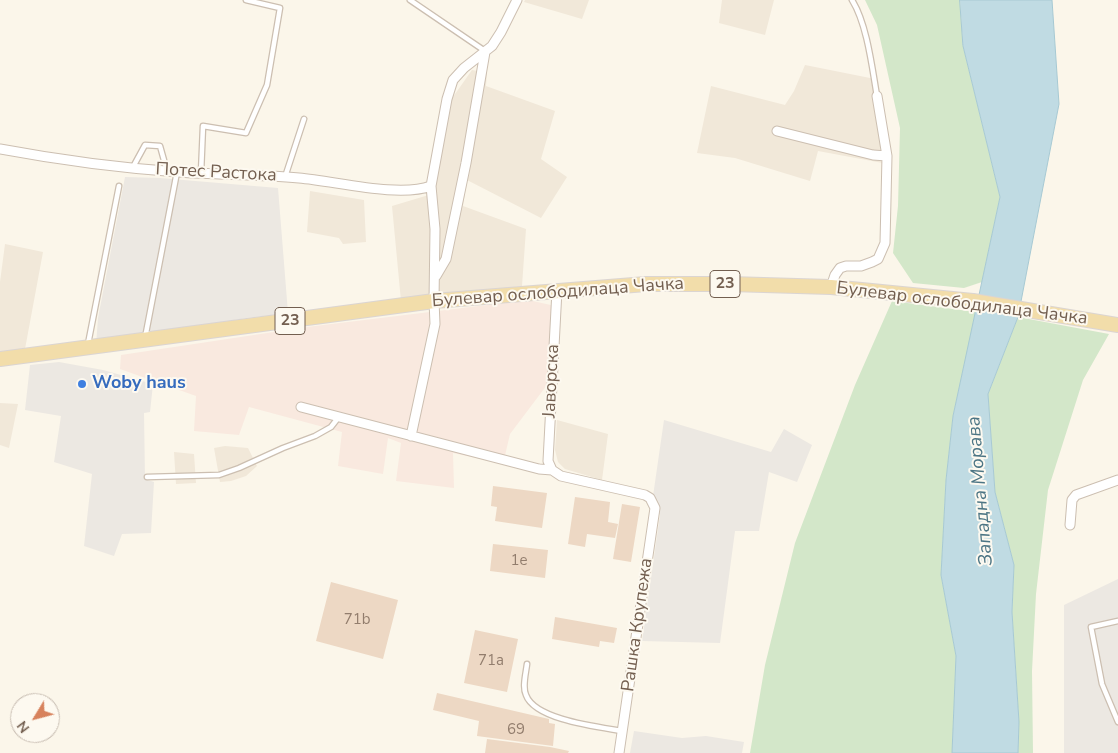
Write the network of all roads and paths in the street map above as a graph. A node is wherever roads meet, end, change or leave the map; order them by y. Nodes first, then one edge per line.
1 (246, 0) edge
2 (410, 0) edge
3 (517, 0) edge
4 (852, 0) edge
5 (485, 52) junction
6 (877, 96) joint
7 (304, 119) dead end
8 (777, 131) dead end
9 (0, 149) edge
10 (887, 156) junction
11 (132, 168) junction
12 (167, 171) junction
13 (177, 172) junction
14 (201, 173) junction
15 (285, 177) junction
16 (118, 186) dead end
17 (432, 186) junction
18 (435, 278) junction
19 (831, 287) junction
20 (557, 290) junction
21 (434, 301) junction
22 (1118, 325) edge
23 (144, 341) junction
24 (88, 348) junction
25 (0, 359) edge
26 (301, 407) dead end
27 (339, 417) junction
28 (411, 436) junction
29 (552, 470) junction
30 (147, 477) dead end
31 (1118, 480) edge
32 (1070, 525) dead end
33 (1118, 622) edge
34 (528, 664) dead end
35 (1118, 722) edge
36 (622, 731) junction
37 (619, 753) edge

1 - 14 lane
2 - 5 lane
3 - 5 street
4 - 6 lane
5 - 17 street
5 - 18 street
6 - 10 street
7 - 15 lane
8 - 10 street
9 - 11 street, Потес Растока
10 - 19 street
11 - 12 street, Потес Растока
11 - 12 lane
12 - 13 street, Потес Растока
13 - 14 street, Потес Растока
13 - 23 lane
14 - 15 street, Потес Растока
15 - 17 street, Потес Растока
16 - 24 lane
17 - 18 street
18 - 21 street
19 - 20 main road, Булевар ослободилаца Чачка / 23
19 - 22 main road, Булевар ослободилаца Чачка / 23
20 - 21 main road, Булевар ослободилаца Чачка / 23
20 - 29 street, Јаворска
21 - 23 main road, Булевар ослободилаца Чачка / 23
21 - 28 street
23 - 24 main road, Булевар ослободилаца Чачка / 23
24 - 25 main road, Булевар ослободилаца Чачка / 23
26 - 27 street
27 - 28 street
27 - 30 lane
28 - 29 street
29 - 36 street, Рашка Крупежа
31 - 32 street
33 - 35 lane
34 - 36 lane
36 - 37 street, Рашка Крупежа

